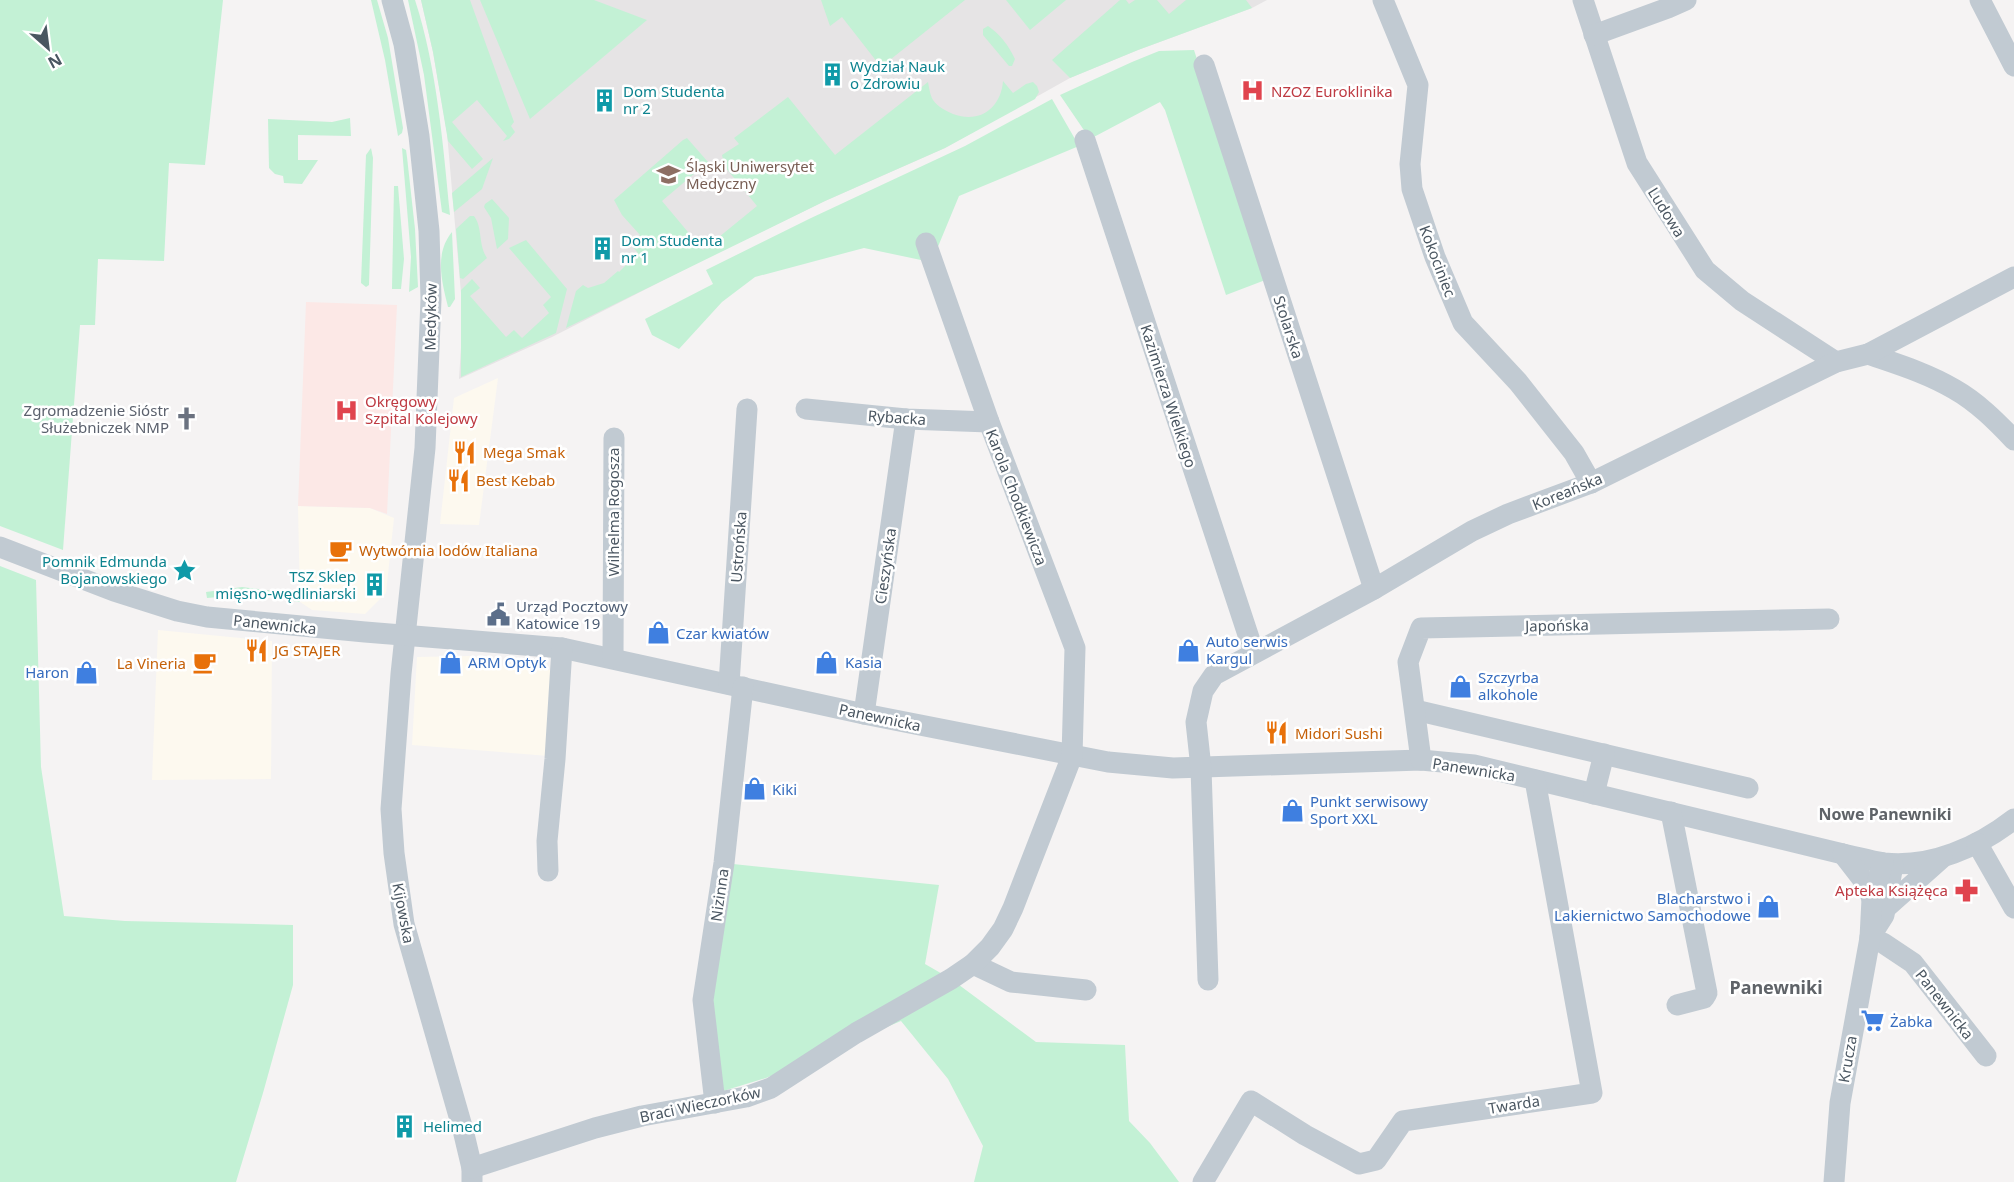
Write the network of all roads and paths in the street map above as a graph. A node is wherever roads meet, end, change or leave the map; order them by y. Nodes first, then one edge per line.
1 (392, 0) edge
2 (1383, 0) edge
3 (1583, 0) edge
4 (1686, 0) edge
5 (1980, 0) edge
6 (1594, 35) junction
7 (1204, 65) dead end
8 (2014, 66) edge
9 (1085, 140) dead end
10 (926, 243) dead end
11 (2014, 278) edge
12 (1868, 354) junction
13 (1836, 362) junction
14 (747, 409) dead end
15 (806, 409) dead end
16 (906, 419) junction
17 (989, 422) junction
18 (614, 438) dead end
19 (2014, 440) edge
20 (1591, 483) junction
21 (0, 547) edge
22 (1374, 589) junction
23 (1829, 619) dead end
24 (405, 636) junction
25 (562, 648) junction
26 (1254, 652) junction
27 (613, 658) junction
28 (736, 686) junction
29 (1415, 710) junction
30 (864, 714) junction
31 (1604, 753) junction
32 (1072, 756) junction
33 (1421, 760) junction
34 (1201, 768) junction
35 (1535, 780) junction
36 (1748, 788) dead end
37 (1594, 794) junction
38 (1671, 812) junction
39 (2014, 819) edge
40 (1977, 843) junction
41 (1843, 854) junction
42 (1942, 857) junction
43 (1888, 863) junction
44 (548, 871) dead end
45 (1880, 903) junction
46 (2014, 908) edge
47 (1870, 938) junction
48 (973, 964) junction
49 (1208, 980) dead end
50 (1086, 990) dead end
51 (1677, 1005) dead end
52 (1986, 1056) dead end
53 (715, 1103) junction
54 (472, 1175) edge
55 (1203, 1182) edge
56 (1834, 1182) edge

1 - 24 street, Medyków
2 - 20 street, Kokociniec
3 - 6 street, Ludowa
4 - 6 street
5 - 8 street
6 - 13 street, Ludowa
7 - 22 street, Stolarska
9 - 26 street, Kazimierza Wielkiego
10 - 17 street, Karola Chodkiewicza
11 - 12 street, Koreańska
12 - 13 street, Koreańska
12 - 19 street
13 - 20 street, Koreańska
14 - 28 street, Ustrońska
15 - 16 street, Rybacka
16 - 17 street, Rybacka
16 - 30 street, Cieszyńska
17 - 32 street, Karola Chodkiewicza
18 - 27 street, Wilhelma Rogosza
20 - 22 street, Koreańska
21 - 24 street, Panewnicka
22 - 26 street, Koreańska
23 - 29 street, Japońska
24 - 25 street, Panewnicka
24 - 54 street, Kijowska
25 - 27 street, Panewnicka
25 - 44 street
26 - 34 street, Koreańska
27 - 28 street, Panewnicka
28 - 30 street, Panewnicka
28 - 53 street, Nizinna
29 - 31 street
29 - 33 street, Japońska
30 - 32 street, Panewnicka
31 - 36 street
31 - 37 street
32 - 34 street, Panewnicka
32 - 48 street, Braci Wieczorków
33 - 34 street, Panewnicka
33 - 35 street, Panewnicka
34 - 49 street
35 - 37 street, Panewnicka
35 - 55 street, Twarda
37 - 38 street, Panewnicka
38 - 41 street, Panewnicka
38 - 51 street
39 - 40 street, Panewnicka
40 - 42 street, Panewnicka
40 - 46 street
41 - 43 street, Panewnicka
41 - 45 street
42 - 43 street, Panewnicka
42 - 45 street
43 - 45 street, Krucza
45 - 47 street, Krucza
47 - 52 street, Panewnicka
47 - 56 street, Krucza
48 - 50 street
48 - 53 street, Braci Wieczorków
53 - 54 street, Braci Wieczorków

